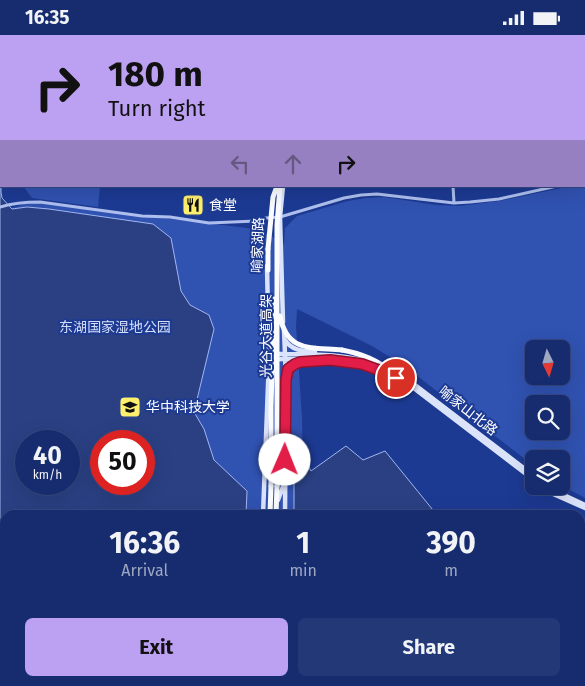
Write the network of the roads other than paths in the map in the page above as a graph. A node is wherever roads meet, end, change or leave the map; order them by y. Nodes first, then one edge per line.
1 (278, 187) edge
2 (278, 187) edge
3 (278, 187) edge
4 (278, 187) edge
5 (278, 187) edge
6 (453, 187) edge
7 (553, 187) edge
8 (454, 203) junction
9 (0, 207) edge
10 (280, 217) junction
11 (269, 218) junction
12 (268, 270) junction
13 (278, 293) junction
14 (284, 333) junction
15 (269, 357) junction
16 (285, 357) junction
17 (329, 357) junction
18 (394, 373) junction
19 (286, 380) junction
20 (525, 469) edge
21 (525, 473) edge
22 (285, 480) junction
23 (264, 485) junction
24 (274, 486) junction
25 (556, 495) edge
26 (561, 495) edge
27 (277, 504) junction
28 (585, 507) edge
29 (263, 510) edge
30 (269, 510) edge
31 (271, 510) edge
32 (276, 510) edge
33 (285, 510) edge

1 - 10 main road, 喻家湖路
2 - 11 main road, 喻家湖路
3 - 12 highway, bridge
4 - 13 highway, 光谷大道高架, bridge
5 - 24 highway, 光谷大道高架, bridge
6 - 8 street
7 - 8 street
8 - 10 street
9 - 11 street
10 - 11 street
10 - 14 main road, 喻家湖路
11 - 12 main road, 喻家湖路
12 - 15 main road, 喻家湖路
13 - 18 highway, bridge
13 - 24 highway, 光谷大道高架, bridge
14 - 16 main road, 喻家湖路
14 - 17 main road
15 - 16 main road, 喻家山北路
15 - 23 main road, 喻家湖路
16 - 17 main road, 喻家山北路
16 - 19 main road, 喻家湖路
17 - 18 main road, 喻家山北路
17 - 19 main road
17 - 21 main road, 喻家山北路
18 - 20 main road, 喻家山北路
19 - 22 main road, 喻家湖路
22 - 27 main road
22 - 33 main road, 喻家湖路
23 - 29 main road, 喻家湖路
23 - 30 main road
24 - 27 highway
24 - 31 highway
25 - 28 main road
26 - 28 main road
27 - 32 highway

